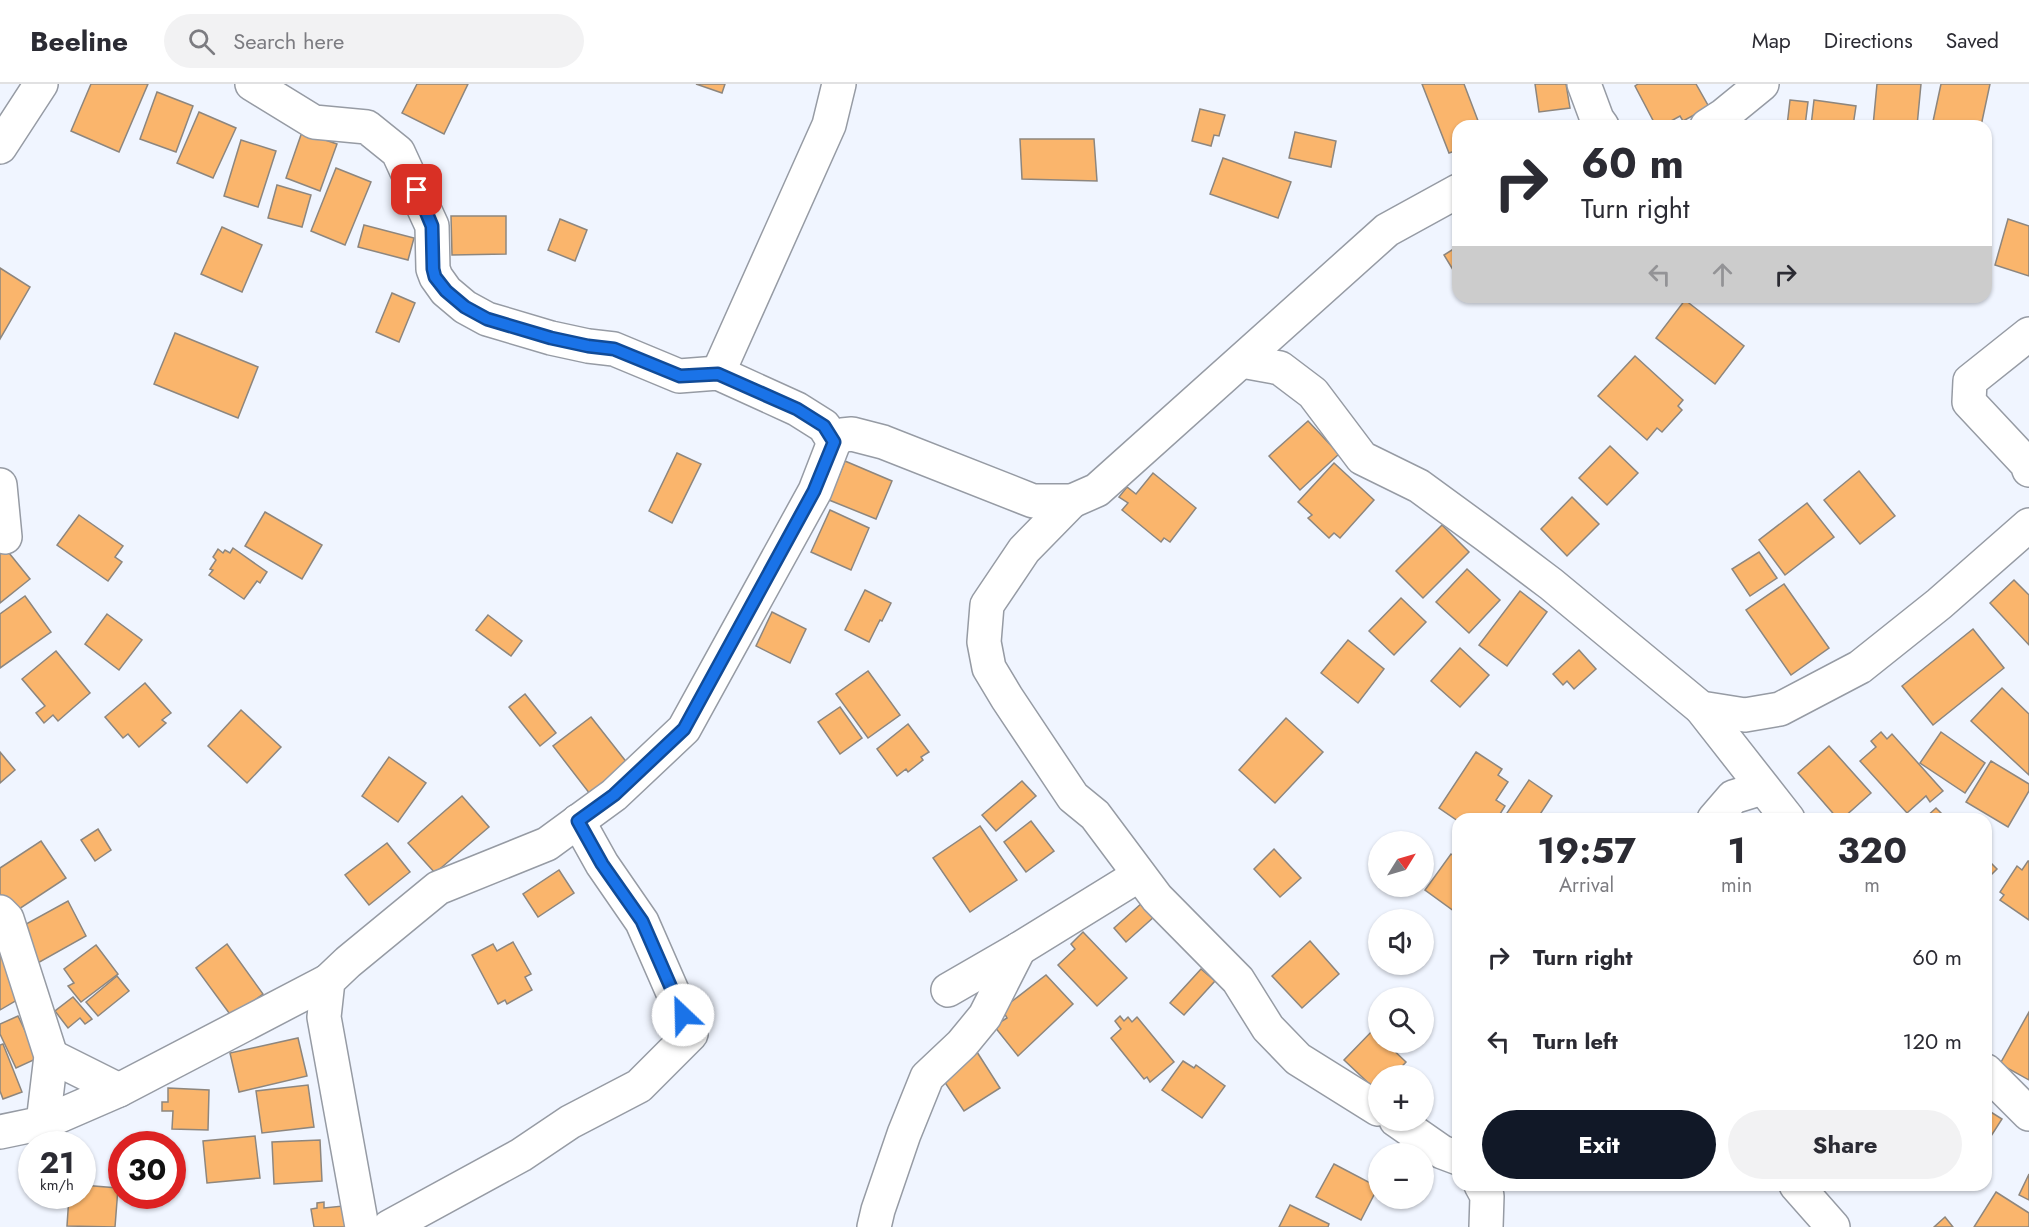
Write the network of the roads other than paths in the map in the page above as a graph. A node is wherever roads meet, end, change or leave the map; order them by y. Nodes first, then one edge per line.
1 (41, 84) edge
2 (252, 84) edge
3 (838, 84) edge
4 (1584, 84) edge
5 (1762, 84) edge
6 (1598, 120) edge
7 (1716, 120) edge
8 (0, 147) edge
9 (1452, 193) edge
10 (2029, 334) edge
11 (1242, 361) junction
12 (718, 374) junction
13 (834, 442) junction
14 (2029, 470) edge
15 (0, 485) edge
16 (1072, 501) junction
17 (2029, 525) edge
18 (5, 537) dead end
19 (1701, 708) junction
20 (1762, 788) junction
21 (1719, 813) edge
22 (1783, 813) edge
23 (578, 821) junction
24 (1139, 875) junction
25 (0, 912) edge
26 (1018, 949) junction
27 (328, 981) junction
28 (948, 990) dead end
29 (51, 1056) junction
30 (1992, 1077) edge
31 (119, 1090) junction
32 (1368, 1103) edge
33 (2029, 1114) edge
34 (43, 1123) junction
35 (1412, 1131) edge
36 (0, 1132) edge
37 (1452, 1156) edge
38 (1484, 1191) edge
39 (1801, 1191) edge
40 (362, 1227) edge
41 (389, 1227) edge
42 (874, 1227) edge
43 (1486, 1227) edge
44 (1833, 1227) edge

1 - 8 street
2 - 12 street
3 - 12 street
4 - 6 street
5 - 7 street
9 - 11 street
10 - 14 street
11 - 16 street
11 - 19 street
12 - 13 street
13 - 16 street
13 - 23 street
15 - 18 street
16 - 24 street
17 - 19 street
19 - 20 street
20 - 21 street
20 - 22 street
23 - 27 street
23 - 41 street
24 - 26 street
24 - 32 street
25 - 29 street
26 - 28 street
26 - 42 street
27 - 31 street
27 - 40 street
29 - 31 street
29 - 34 street
30 - 33 street
31 - 34 street
34 - 36 street
35 - 37 street
38 - 43 street
39 - 44 street

